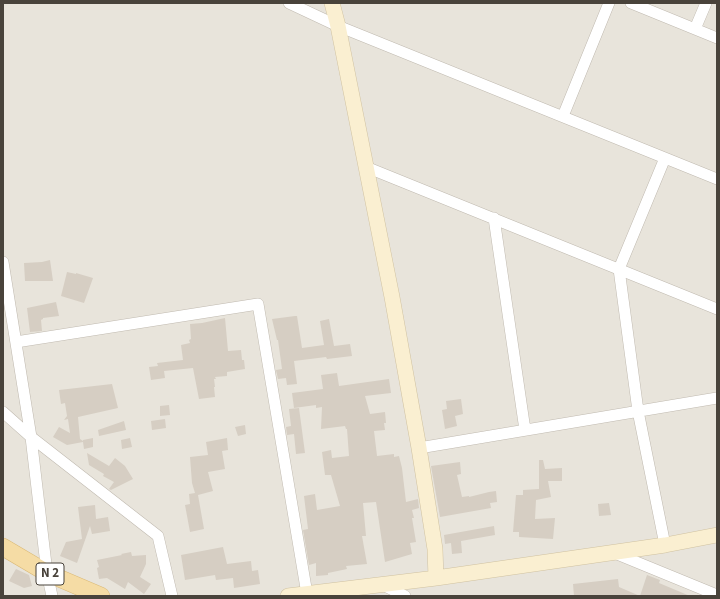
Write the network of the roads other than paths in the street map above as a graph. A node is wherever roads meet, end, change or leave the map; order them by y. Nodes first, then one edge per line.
1 (289, 3) edge
2 (332, 3) edge
3 (609, 3) edge
4 (632, 3) edge
5 (706, 3) edge
6 (338, 26) junction
7 (695, 29) junction
8 (717, 38) edge
9 (563, 116) junction
10 (665, 158) junction
11 (366, 167) junction
12 (717, 179) edge
13 (494, 218) junction
14 (3, 262) edge
15 (619, 269) junction
16 (717, 309) edge
17 (16, 342) junction
18 (717, 398) edge
19 (638, 411) junction
20 (3, 412) edge
21 (525, 430) junction
22 (30, 437) junction
23 (419, 448) junction
24 (717, 535) edge
25 (665, 545) junction
26 (3, 547) edge
27 (612, 552) junction
28 (47, 573) junction
29 (436, 578) junction
30 (381, 584) junction
31 (307, 594) junction
32 (717, 595) edge
33 (52, 596) edge
34 (101, 596) edge
35 (172, 596) edge
36 (288, 596) edge
37 (405, 596) edge

1 - 6 street
2 - 6 street
3 - 9 street
4 - 7 street
5 - 7 street
6 - 9 street
6 - 11 street
7 - 8 street
9 - 10 street
10 - 12 street
10 - 15 street
11 - 13 street
11 - 23 street
13 - 15 street
13 - 21 street
14 - 17 street
15 - 16 street
15 - 19 street
17 - 22 street
17 - 31 street
18 - 19 street
19 - 21 street
19 - 25 street
20 - 22 street
21 - 23 street
22 - 28 street
22 - 35 street
23 - 29 street
24 - 25 street
25 - 27 street
26 - 28 main road, N 2
27 - 29 street
27 - 32 street
28 - 33 street
28 - 34 main road, N 2
29 - 30 street
30 - 31 street
30 - 37 street
31 - 36 street

